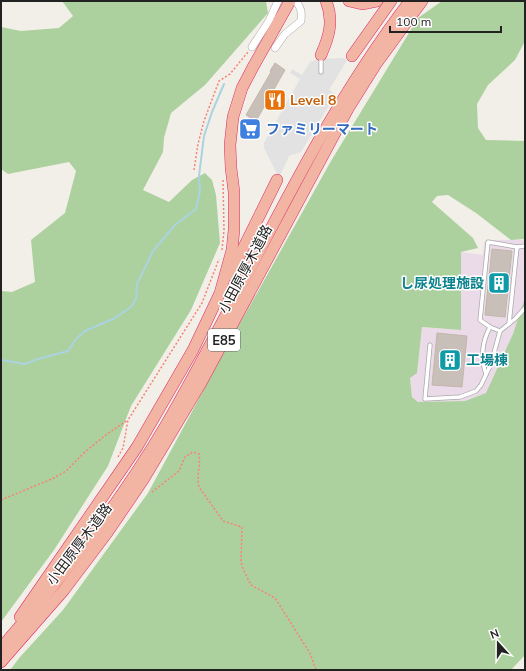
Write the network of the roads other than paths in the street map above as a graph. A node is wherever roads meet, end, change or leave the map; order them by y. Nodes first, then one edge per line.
1 (278, 1) edge
2 (290, 1) edge
3 (296, 1) edge
4 (326, 1) edge
5 (349, 1) edge
6 (377, 1) edge
7 (391, 1) edge
8 (410, 1) edge
9 (422, 1) edge
10 (252, 47) road end
11 (275, 48) dead end
12 (321, 56) joint
13 (352, 56) dead end
14 (321, 72) dead end
15 (277, 180) dead end
16 (525, 246) edge
17 (517, 247) junction
18 (220, 293) junction
19 (525, 308) edge
20 (510, 324) junction
21 (490, 327) junction
22 (500, 331) junction
23 (430, 345) dead end
24 (486, 374) junction
25 (1, 644) edge
26 (1, 648) edge
27 (1, 662) edge

1 - 10 street
2 - 18 highway
3 - 11 street
4 - 12 highway
5 - 6 highway
7 - 13 highway
8 - 26 highway, 小田原厚木道路 / E85
9 - 27 highway, 小田原厚木道路 / E85
12 - 14 lane
15 - 18 highway
16 - 17 lane
17 - 20 lane
17 - 21 lane
18 - 25 highway
19 - 20 lane
20 - 22 lane
21 - 22 lane
21 - 24 lane
22 - 24 lane
23 - 24 lane

